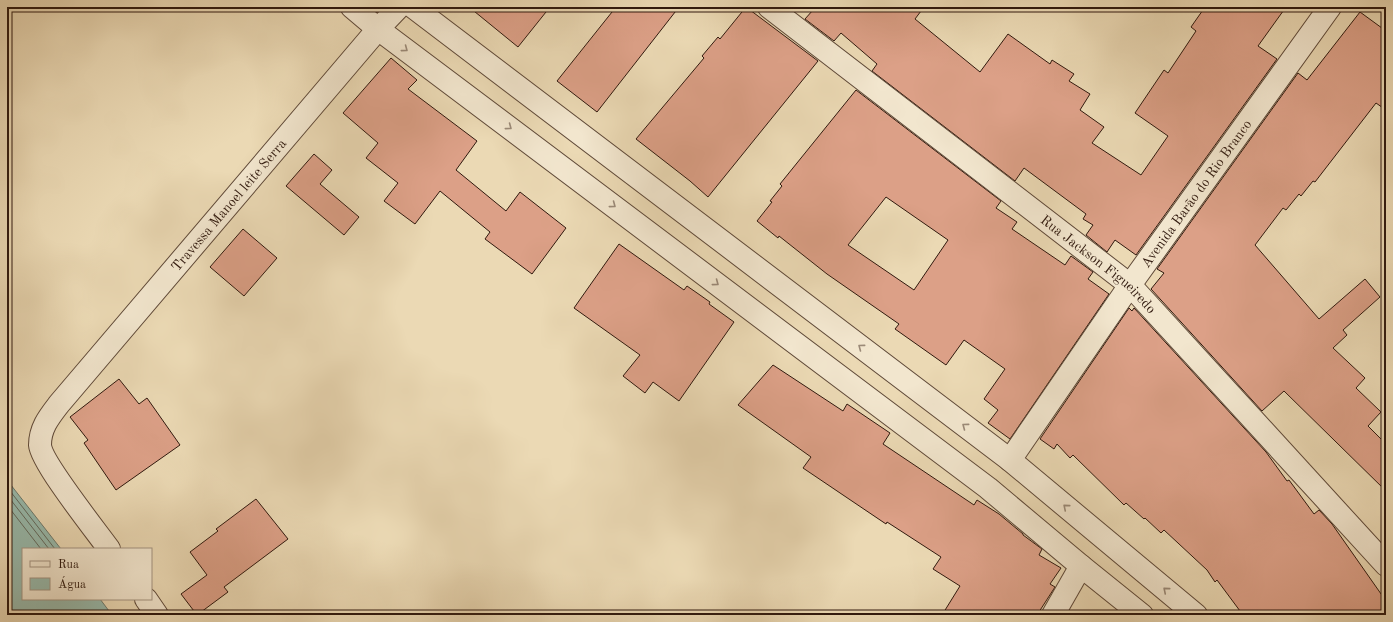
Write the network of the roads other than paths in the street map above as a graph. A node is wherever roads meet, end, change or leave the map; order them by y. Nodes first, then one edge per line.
1 (352, 7) edge
2 (399, 7) edge
3 (413, 7) edge
4 (769, 7) edge
5 (1330, 7) edge
6 (378, 29) junction
7 (1130, 285) junction
8 (1010, 460) junction
9 (108, 548) edge
10 (1386, 565) edge
11 (1081, 566) junction
12 (147, 600) edge
13 (157, 615) edge
14 (1052, 615) edge
15 (1142, 615) edge
16 (1196, 615) edge

1 - 6 street
2 - 6 street, Travessa Manoel leite Serra
8 -> 3 street
4 - 7 street, Rua Jackson Figueiredo
5 - 7 street, Avenida Barão do Rio Branco
6 - 9 street, Travessa Manoel leite Serra
6 -> 11 street
7 - 8 street, Avenida Barão do Rio Branco
7 - 10 street, Rua Jackson Figueiredo
16 -> 8 street
11 - 14 street
11 - 15 street
12 - 13 street

